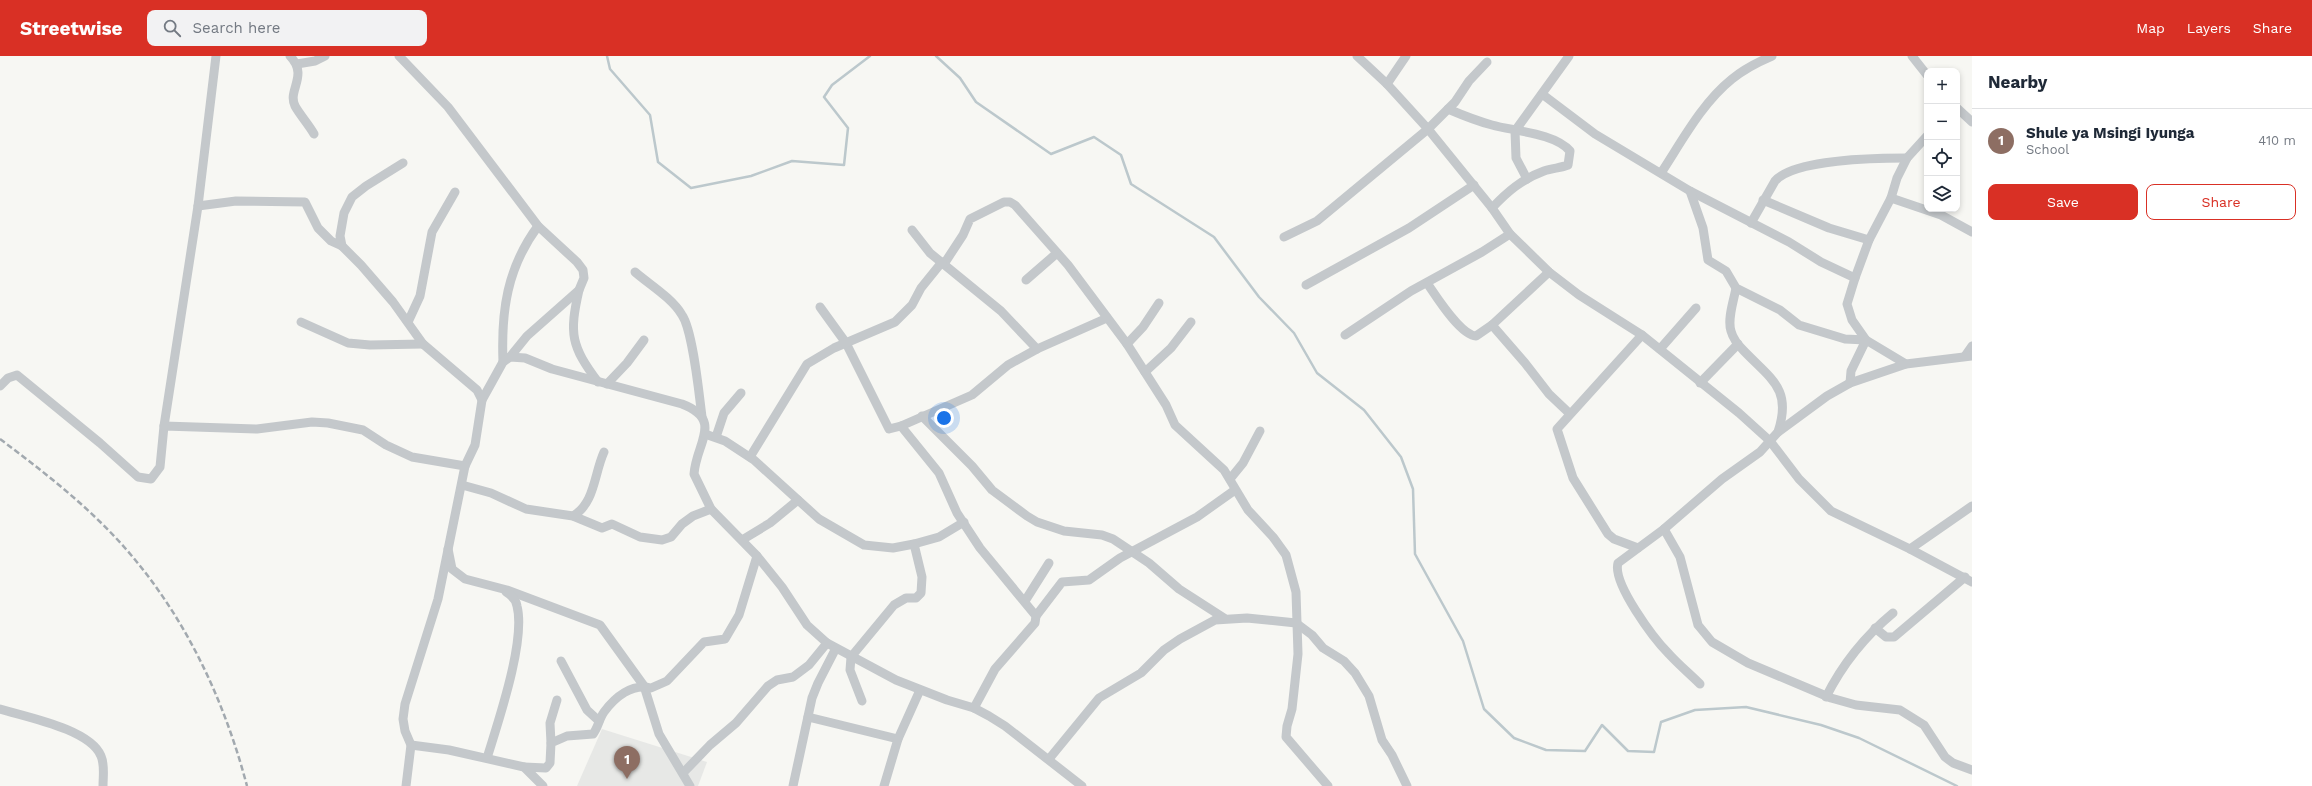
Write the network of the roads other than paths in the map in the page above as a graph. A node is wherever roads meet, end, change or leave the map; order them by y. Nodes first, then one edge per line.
1 (216, 56) edge
2 (290, 56) edge
3 (325, 56) edge
4 (399, 56) edge
5 (1357, 56) edge
6 (1406, 56) edge
7 (1568, 56) edge
8 (1772, 56) edge
9 (1912, 56) edge
10 (1487, 62) dead end
11 (297, 64) junction
12 (1924, 71) edge
13 (1387, 84) junction
14 (1542, 94) junction
15 (1448, 109) junction
16 (1960, 112) edge
17 (1972, 122) edge
18 (1428, 129) junction
19 (1515, 131) junction
20 (314, 134) dead end
21 (1924, 139) edge
22 (1908, 158) junction
23 (404, 163) dead end
24 (1661, 173) junction
25 (1527, 179) junction
26 (1474, 185) junction
27 (1690, 191) junction
28 (455, 192) dead end
29 (1891, 198) junction
30 (1763, 200) junction
31 (198, 206) junction
32 (1492, 208) junction
33 (1751, 223) junction
34 (538, 226) junction
35 (912, 230) dead end
36 (1972, 232) edge
37 (1510, 234) junction
38 (1284, 237) dead end
39 (1869, 240) junction
40 (342, 246) junction
41 (1058, 253) junction
42 (943, 263) junction
43 (635, 272) dead end
44 (1549, 272) junction
45 (1855, 278) junction
46 (1026, 280) dead end
47 (1427, 283) junction
48 (1306, 285) dead end
49 (1736, 288) junction
50 (579, 290) junction
51 (1159, 303) dead end
52 (820, 307) dead end
53 (1696, 308) dead end
54 (1107, 318) junction
55 (301, 322) dead end
56 (408, 322) junction
57 (1191, 322) dead end
58 (1492, 325) junction
59 (1345, 334) dead end
60 (1642, 335) junction
61 (644, 340) dead end
62 (1866, 340) junction
63 (846, 343) junction
64 (423, 344) junction
65 (1127, 344) junction
66 (1738, 344) junction
67 (1972, 346) edge
68 (1038, 349) junction
69 (1660, 349) junction
70 (1968, 356) edge
71 (506, 360) junction
72 (1906, 364) junction
73 (1145, 372) junction
74 (602, 383) junction
75 (1700, 383) junction
76 (1850, 384) junction
77 (0, 386) edge
78 (742, 393) dead end
79 (482, 400) junction
80 (1569, 413) junction
81 (702, 416) junction
82 (922, 416) junction
83 (164, 426) junction
84 (901, 426) junction
85 (1260, 431) dead end
86 (1778, 432) junction
87 (705, 434) junction
88 (716, 437) junction
89 (1770, 441) junction
90 (604, 452) dead end
91 (750, 457) junction
92 (465, 466) junction
93 (1230, 479) junction
94 (462, 485) junction
95 (1235, 490) junction
96 (798, 500) junction
97 (1972, 506) edge
98 (711, 509) junction
99 (573, 516) junction
100 (964, 522) junction
101 (1664, 529) junction
102 (742, 540) junction
103 (914, 544) junction
104 (1638, 548) junction
105 (448, 549) junction
106 (1910, 549) junction
107 (1131, 552) junction
108 (757, 556) junction
109 (1050, 563) dead end
110 (1969, 580) edge
111 (499, 588) junction
112 (1025, 601) junction
113 (1893, 613) dead end
114 (1036, 616) junction
115 (1224, 618) junction
116 (1296, 623) junction
117 (1876, 628) junction
118 (827, 644) junction
119 (835, 650) junction
120 (851, 657) junction
121 (561, 661) dead end
122 (1700, 684) dead end
123 (644, 686) junction
124 (920, 690) junction
125 (1826, 696) junction
126 (557, 700) dead end
127 (862, 701) dead end
128 (974, 708) junction
129 (0, 709) edge
130 (808, 717) junction
131 (599, 721) junction
132 (898, 739) junction
133 (551, 743) junction
134 (411, 745) junction
135 (487, 758) junction
136 (1049, 759) junction
137 (524, 767) junction
138 (1972, 770) edge
139 (683, 773) junction
140 (103, 786) edge
141 (406, 786) edge
142 (543, 786) edge
143 (690, 786) edge
144 (793, 786) edge
145 (884, 786) edge
146 (1082, 786) edge
147 (1328, 786) edge
148 (1407, 786) edge

1 - 31 street
2 - 11 street
3 - 11 street
4 - 34 street
5 - 13 street
6 - 13 street
7 - 14 street
8 - 24 street
9 - 12 street
10 - 15 street
11 - 20 street
13 - 18 street
14 - 19 street
14 - 24 street
15 - 18 street
15 - 19 street
16 - 17 street
18 - 26 street
18 - 38 street
19 - 25 street
19 - 25 street
21 - 22 street
22 - 29 street
22 - 30 street
23 - 40 street
24 - 27 street
25 - 32 street
26 - 32 street
26 - 48 street
27 - 33 street
27 - 49 street
28 - 56 street
29 - 36 street
29 - 39 street
30 - 33 street
30 - 39 street
31 - 40 street
31 - 83 street
32 - 37 street
33 - 45 street
34 - 50 street
34 - 71 street
35 - 42 street
37 - 44 street
37 - 47 street
39 - 45 street
40 - 56 street
41 - 42 street
41 - 46 street
41 - 54 street
42 - 63 street
42 - 68 street
43 - 81 street
44 - 58 street
44 - 60 street
45 - 62 street
47 - 58 street
47 - 59 street
49 - 62 street
49 - 66 street
50 - 71 street
50 - 74 street
51 - 65 street
52 - 63 street
53 - 69 street
54 - 65 street
54 - 68 street
55 - 64 street
56 - 64 street
57 - 73 street
58 - 80 street
60 - 69 street
60 - 80 street
61 - 74 street
62 - 72 street
62 - 76 street
63 - 84 street
63 - 91 street
64 - 79 street
65 - 73 street
66 - 75 street
66 - 86 street
67 - 70 street
68 - 82 street
69 - 75 street
70 - 72 street
71 - 74 street
71 - 79 street
72 - 76 street
73 - 93 street
74 - 81 street
75 - 89 street
76 - 86 street
77 - 83 street
78 - 88 street
79 - 92 street
80 - 104 street
81 - 87 street
82 - 84 street
82 - 107 street
83 - 92 street
84 - 100 street
85 - 93 street
86 - 89 street
87 - 88 street
87 - 98 street
88 - 91 street
89 - 101 street
89 - 106 street
90 - 99 street
91 - 96 street
92 - 94 street
93 - 95 street
94 - 99 street
94 - 105 street
95 - 107 street
95 - 116 street
96 - 102 street
96 - 103 street
97 - 106 street
98 - 99 street
98 - 102 street
100 - 103 street
100 - 112 street
101 - 104 street
101 - 125 street
102 - 108 street
103 - 120 street
104 - 122 street
105 - 111 street
105 - 134 street
106 - 110 street
107 - 114 street
107 - 115 street
108 - 118 street
108 - 123 street
109 - 112 street
110 - 117 street
111 - 123 street
111 - 135 street
112 - 114 street
113 - 117 street
114 - 128 street
115 - 116 street
115 - 136 street
116 - 147 street
116 - 148 street
117 - 125 street
118 - 119 street
118 - 139 street
119 - 120 street
119 - 130 street
120 - 124 street
120 - 127 street
121 - 131 street
123 - 131 street
123 - 139 street
124 - 128 street
124 - 132 street
125 - 138 street
126 - 133 street
128 - 136 street
129 - 140 street
130 - 132 street
130 - 144 street
131 - 133 street
132 - 145 street
133 - 137 street
134 - 135 street
134 - 141 street
135 - 137 street
136 - 146 street
137 - 142 street
139 - 143 street

